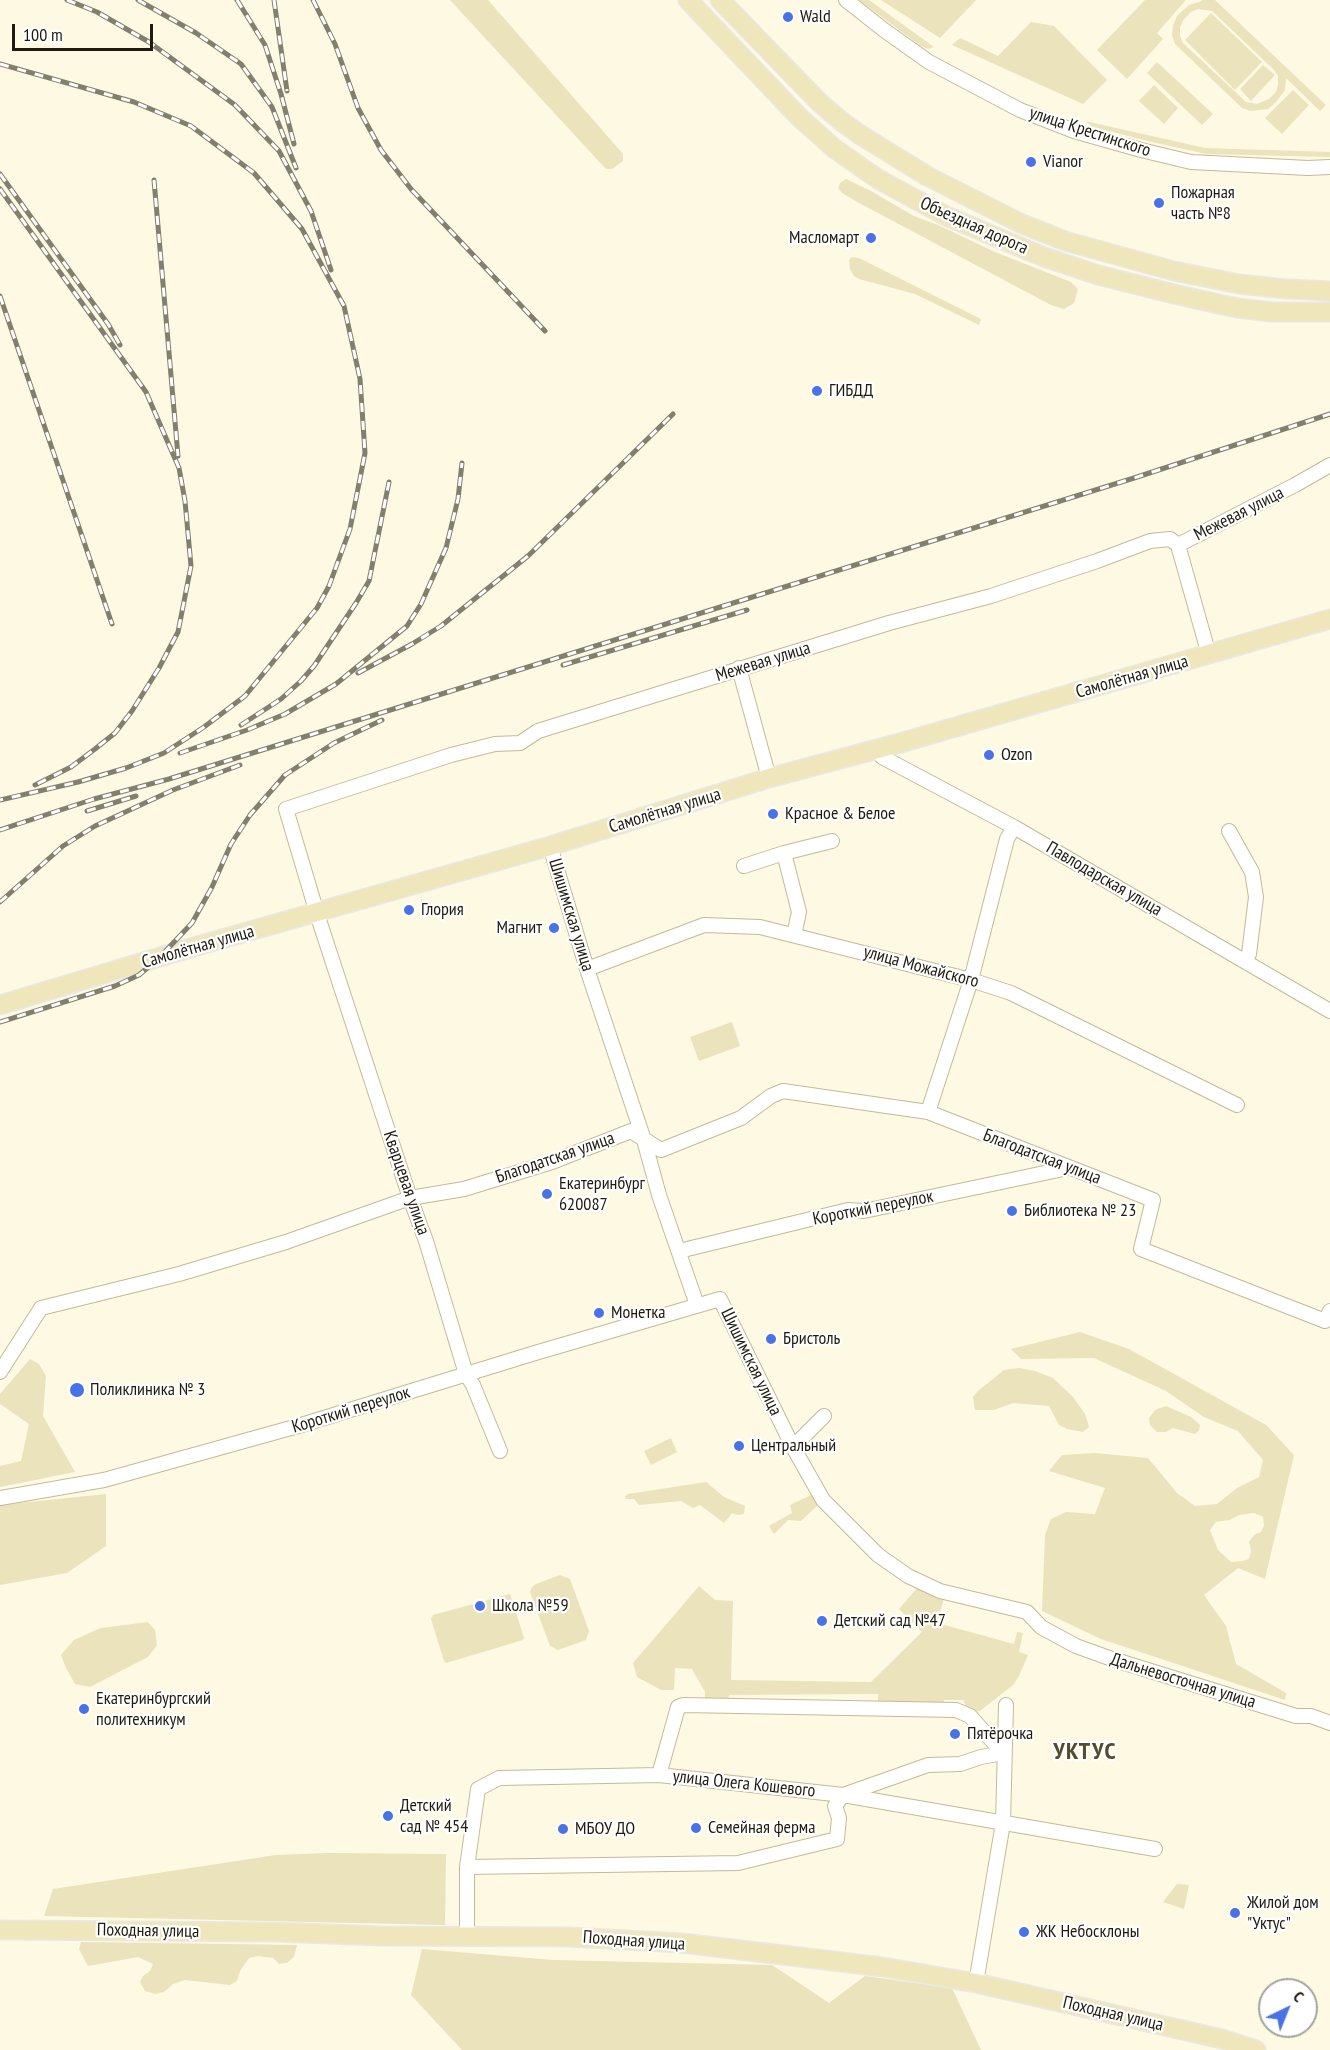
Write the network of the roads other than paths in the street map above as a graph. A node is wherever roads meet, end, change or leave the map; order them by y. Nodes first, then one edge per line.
1 (688, 0) edge
2 (720, 0) edge
3 (846, 0) edge
4 (1330, 167) edge
5 (1330, 291) edge
6 (1330, 312) edge
7 (1330, 465) edge
8 (1178, 545) junction
9 (1330, 619) edge
10 (1209, 655) junction
11 (739, 668) junction
12 (880, 749) junction
13 (769, 778) junction
14 (1014, 827) junction
15 (1229, 831) dead end
16 (832, 840) dead end
17 (550, 846) junction
18 (784, 853) junction
19 (744, 866) dead end
20 (316, 912) junction
21 (794, 935) junction
22 (1245, 961) junction
23 (587, 969) junction
24 (971, 980) junction
25 (0, 1005) edge
26 (1330, 1011) edge
27 (1237, 1104) dead end
28 (928, 1112) junction
29 (644, 1140) junction
30 (1068, 1168) junction
31 (410, 1198) junction
32 (680, 1251) junction
33 (697, 1305) junction
34 (1330, 1311) edge
35 (0, 1372) edge
36 (466, 1374) junction
37 (824, 1416) dead end
38 (793, 1447) junction
39 (500, 1451) dead end
40 (0, 1498) edge
41 (1041, 1627) joint
42 (1006, 1705) dead end
43 (1330, 1723) edge
44 (1003, 1753) junction
45 (659, 1774) junction
46 (843, 1795) junction
47 (1003, 1823) junction
48 (1155, 1849) dead end
49 (467, 1868) junction
50 (0, 1930) edge
51 (467, 1936) junction
52 (976, 1983) junction
53 (1256, 2050) edge

1 - 6 main road, Объездная дорога
2 - 5 main road, Объездная дорога
3 - 4 street, улица Крестинского
7 - 8 street, Межевая улица
8 - 10 street
8 - 11 street, Межевая улица
9 - 10 main road, Самолётная улица
10 - 12 main road, Самолётная улица
11 - 13 street
11 - 20 street, Межевая улица
12 - 13 main road, Самолётная улица
12 - 14 street, Павлодарская улица
13 - 17 main road, Самолётная улица
14 - 22 street, Павлодарская улица
14 - 24 street
15 - 22 street
16 - 18 street
17 - 20 main road, Самолётная улица
17 - 23 street, Шишимская улица
18 - 19 street
18 - 21 street
20 - 25 main road, Самолётная улица
20 - 31 street, Кварцевая улица
21 - 23 street, улица Можайского
21 - 24 street, улица Можайского
22 - 26 street, Павлодарская улица
23 - 29 street, Шишимская улица
24 - 27 street, улица Можайского
24 - 28 street
28 - 29 street, Благодатская улица
28 - 30 street, Благодатская улица
29 - 31 street, Благодатская улица
29 - 32 street, Шишимская улица
30 - 32 street, Короткий переулок
30 - 34 street, Благодатская улица
31 - 35 street, Благодатская улица
31 - 36 street, Кварцевая улица
32 - 33 street, Шишимская улица
33 - 36 street, Короткий переулок
33 - 38 street, Шишимская улица
36 - 39 street, Кварцевая улица
36 - 40 street, Короткий переулок
37 - 38 street
38 - 41 street, Шишимская улица
41 - 43 street, Дальневосточная улица
42 - 44 street
44 - 45 street
44 - 46 street
44 - 47 street
45 - 46 street, улица Олега Кошевого
45 - 49 street, улица Олега Кошевого
46 - 47 street, улица Олега Кошевого
46 - 49 street
47 - 48 street, улица Олега Кошевого
47 - 52 street
49 - 51 street, улица Олега Кошевого
50 - 51 main road, Походная улица
51 - 52 main road, Походная улица
52 - 53 main road, Походная улица

